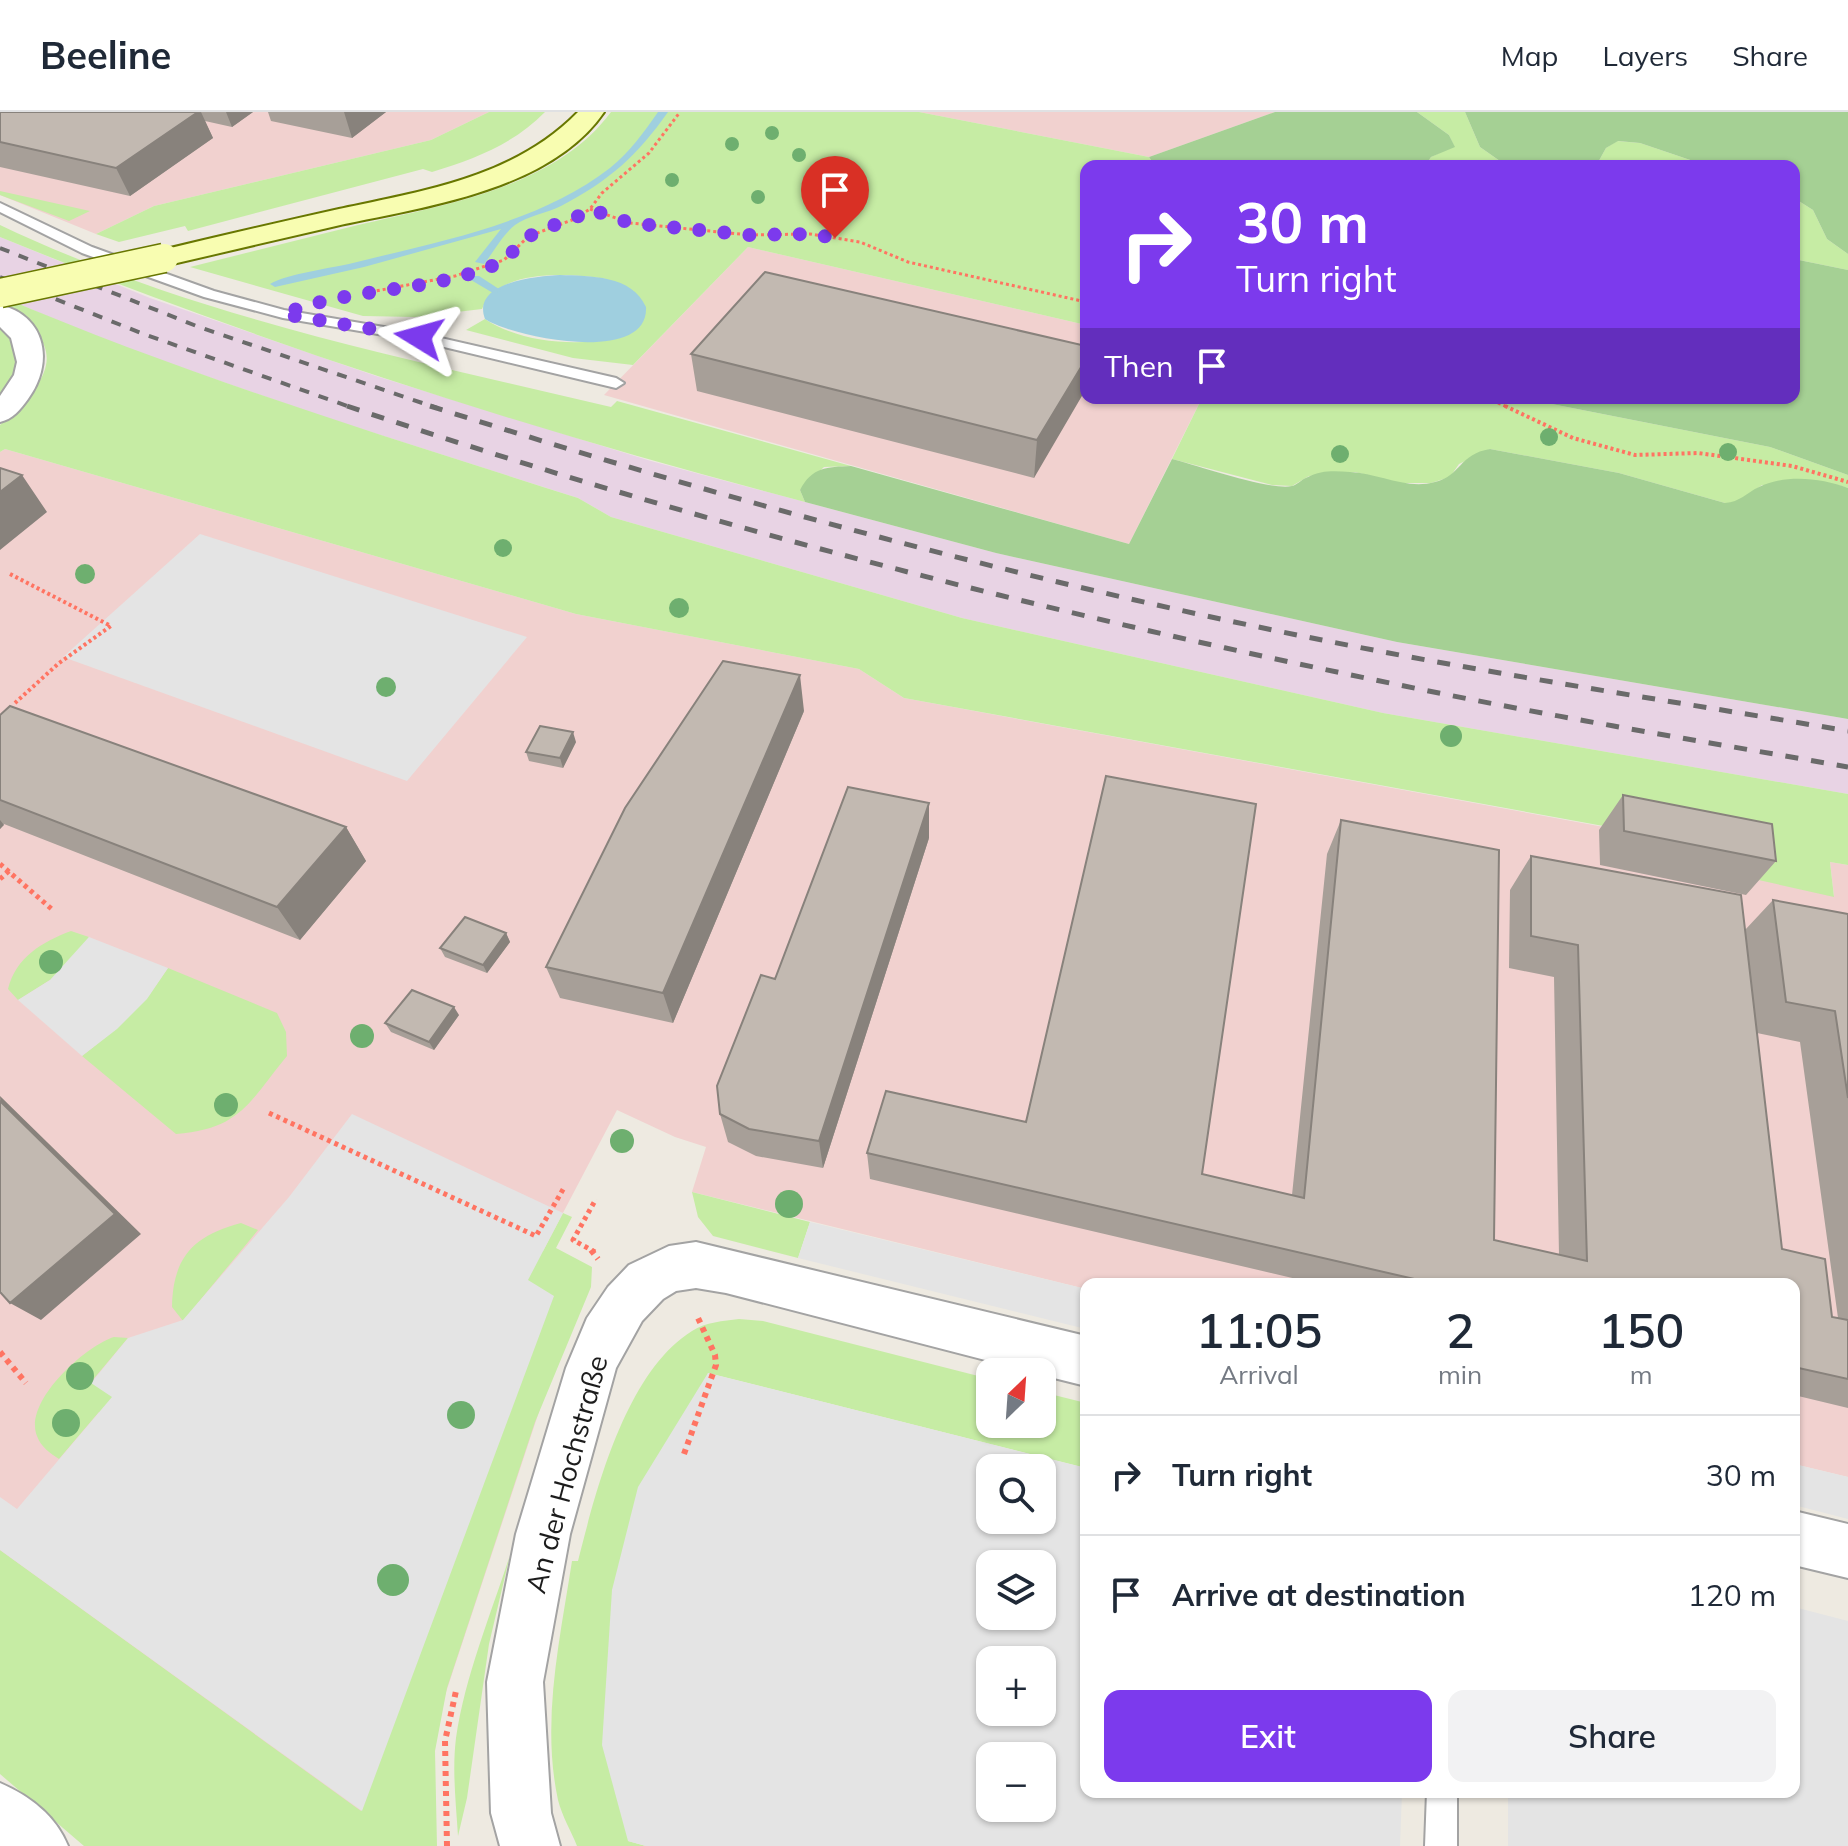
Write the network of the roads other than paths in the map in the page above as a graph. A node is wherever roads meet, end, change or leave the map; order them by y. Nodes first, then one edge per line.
1 (592, 112) edge
2 (0, 207) edge
3 (0, 293) edge
4 (0, 313) edge
5 (616, 383) dead end
6 (0, 413) edge
7 (1080, 1359) edge
8 (1800, 1539) edge
9 (1848, 1551) edge
10 (1442, 1798) edge
11 (0, 1813) edge
12 (38, 1846) edge
13 (530, 1846) edge
14 (1441, 1846) edge

1 - 3 main road, bridge
2 - 5 lane
4 - 6 street
7 - 13 street, An der Hochstraße
8 - 9 street
10 - 14 lane
11 - 12 street

